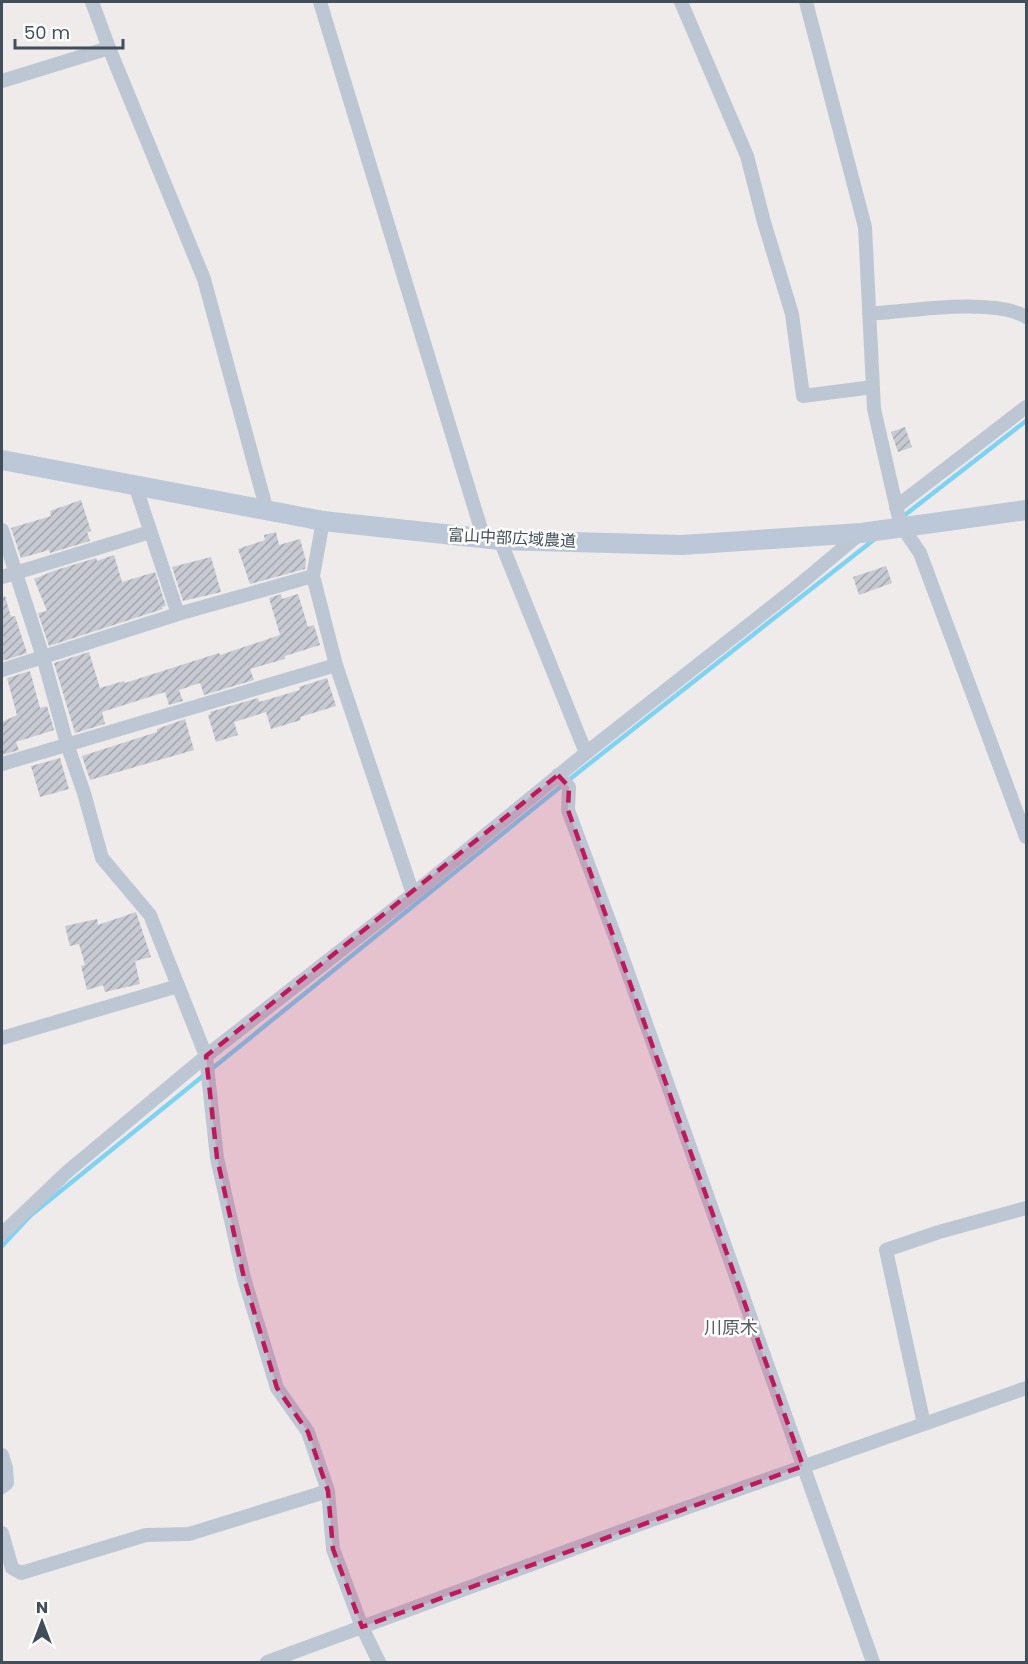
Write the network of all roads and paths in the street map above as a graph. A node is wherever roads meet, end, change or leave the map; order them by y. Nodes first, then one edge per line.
1 (92, 2) edge
2 (320, 2) edge
3 (681, 2) edge
4 (806, 2) edge
5 (109, 48) junction
6 (2, 81) edge
7 (869, 314) junction
8 (1026, 317) edge
9 (873, 387) junction
10 (1026, 407) edge
11 (2, 460) edge
12 (135, 485) junction
13 (897, 507) junction
14 (1026, 510) edge
15 (267, 511) junction
16 (323, 521) junction
17 (903, 528) junction
18 (2, 530) edge
19 (150, 532) junction
20 (861, 533) junction
21 (492, 540) junction
22 (16, 572) junction
23 (313, 576) junction
24 (2, 577) edge
25 (178, 614) junction
26 (43, 657) junction
27 (336, 665) junction
28 (2, 670) edge
29 (67, 744) junction
30 (586, 753) junction
31 (2, 764) edge
32 (558, 775) junction
33 (1026, 837) edge
34 (412, 894) junction
35 (178, 986) junction
36 (2, 1038) edge
37 (206, 1056) junction
38 (1026, 1208) edge
39 (2, 1234) edge
40 (1026, 1388) edge
41 (924, 1424) junction
42 (2, 1455) edge
43 (803, 1466) junction
44 (2, 1487) edge
45 (328, 1491) junction
46 (2, 1533) edge
47 (362, 1627) junction
48 (267, 1662) edge
49 (379, 1662) edge
50 (873, 1662) edge

1 - 5 street
2 - 21 street
3 - 9 street
4 - 7 street
5 - 6 street
5 - 15 street
7 - 8 street
7 - 9 street
9 - 13 street
10 - 13 street
11 - 12 street, 富山中部広域農道
12 - 15 street, 富山中部広域農道
12 - 19 street
13 - 17 street
14 - 17 street, 富山中部広域農道
15 - 16 street, 富山中部広域農道
16 - 21 street, 富山中部広域農道
16 - 23 street
17 - 20 street, 富山中部広域農道
17 - 33 street
18 - 22 street
19 - 22 street
19 - 25 street
20 - 21 street, 富山中部広域農道
20 - 30 street
21 - 30 street
22 - 24 street
22 - 26 street
23 - 25 street
23 - 27 street
25 - 26 street
26 - 28 street
26 - 29 street
27 - 29 street
27 - 34 street
29 - 31 street
29 - 35 street
30 - 32 street
32 - 34 street
32 - 43 street
34 - 37 street
35 - 36 street
35 - 37 street
37 - 39 street
37 - 45 street
38 - 41 street
40 - 41 street
41 - 43 street
42 - 44 street
43 - 47 street
43 - 50 street
45 - 46 street
45 - 47 street
47 - 48 street
47 - 49 street

